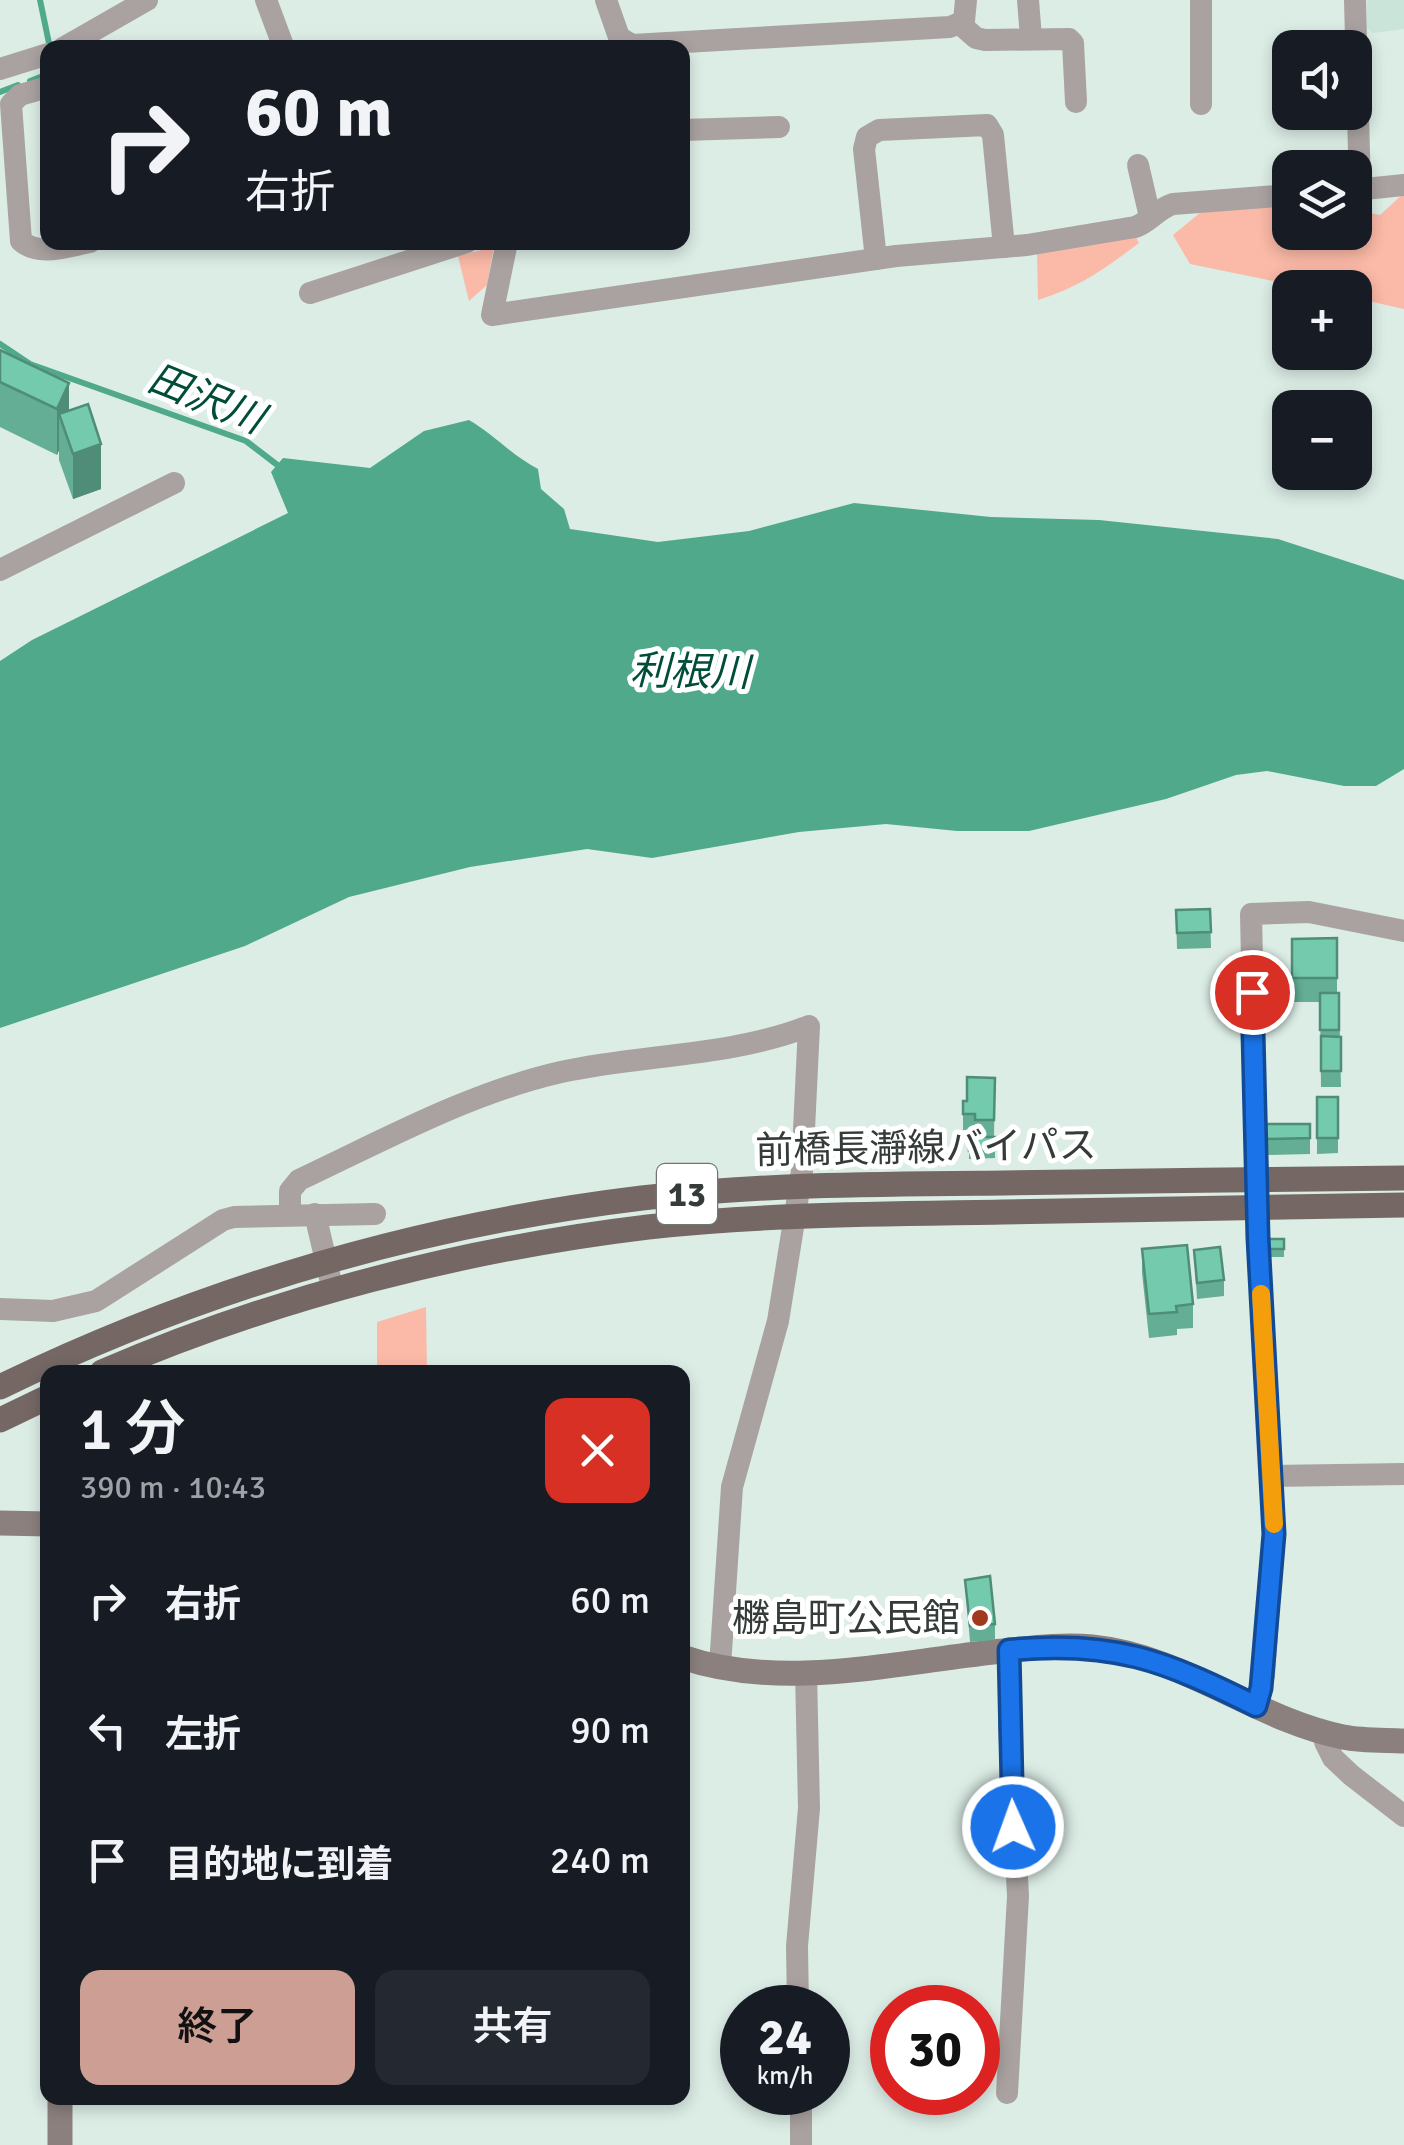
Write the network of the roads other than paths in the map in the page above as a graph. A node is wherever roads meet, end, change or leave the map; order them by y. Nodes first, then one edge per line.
1 (148, 0) edge
2 (266, 0) edge
3 (606, 0) edge
4 (966, 0) edge
5 (1028, 0) edge
6 (1201, 0) edge
7 (1354, 0) edge
8 (960, 24) junction
9 (1031, 38) junction
10 (77, 40) edge
11 (281, 40) edge
12 (621, 40) edge
13 (690, 42) edge
14 (40, 56) edge
15 (0, 69) edge
16 (40, 89) edge
17 (1076, 102) dead end
18 (1200, 104) dead end
19 (779, 127) dead end
20 (690, 130) edge
21 (1357, 150) edge
22 (1138, 164) dead end
23 (1404, 185) edge
24 (1372, 188) edge
25 (1272, 196) edge
26 (1150, 217) junction
27 (1004, 247) junction
28 (40, 249) edge
29 (442, 250) edge
30 (506, 250) edge
31 (876, 259) junction
32 (310, 293) dead end
33 (174, 483) dead end
34 (0, 570) edge
35 (1404, 930) edge
36 (1256, 1178) junction
37 (1404, 1178) edge
38 (799, 1186) junction
39 (1404, 1206) edge
40 (1257, 1208) junction
41 (314, 1214) junction
42 (376, 1214) dead end
43 (290, 1215) junction
44 (794, 1216) junction
45 (325, 1262) junction
46 (333, 1291) junction
47 (0, 1309) edge
48 (45, 1365) edge
49 (119, 1365) edge
50 (40, 1368) edge
51 (0, 1387) edge
52 (40, 1401) edge
53 (0, 1420) edge
54 (1404, 1474) edge
55 (1271, 1476) junction
56 (0, 1523) edge
57 (40, 1524) edge
58 (1009, 1650) junction
59 (690, 1659) edge
60 (720, 1666) junction
61 (806, 1672) junction
62 (1256, 1706) junction
63 (1328, 1733) junction
64 (1404, 1741) edge
65 (1404, 1816) edge
66 (798, 1985) edge
67 (1007, 2093) dead end
68 (60, 2105) edge
69 (801, 2115) edge
70 (60, 2145) edge
71 (801, 2145) edge

1 - 10 street
2 - 11 street
3 - 12 street
4 - 8 street
5 - 9 street
6 - 18 street
7 - 21 street
8 - 9 street
8 - 13 street
9 - 17 street
14 - 15 street
16 - 28 street
19 - 20 street
22 - 26 street
23 - 24 street
25 - 26 street
26 - 27 street
27 - 31 street
27 - 31 street
29 - 32 street
30 - 31 street
33 - 34 street
35 - 36 street
36 - 37 main road, 前橋長瀞線バイパス / 13
36 - 38 main road, 前橋長瀞線バイパス / 13
36 - 40 street
38 - 43 street
38 - 44 street
38 - 45 main road, 前橋長瀞線バイパス / 13
39 - 40 main road, 前橋長瀞線バイパス / 13
40 - 44 main road, 前橋長瀞線バイパス / 13
40 - 55 street
41 - 42 street
41 - 43 street
41 - 45 street
43 - 47 street
44 - 46 main road, 前橋長瀞線バイパス / 13
44 - 60 street
45 - 46 street
45 - 48 main road, 前橋長瀞線バイパス / 13
46 - 49 main road, 前橋長瀞線バイパス / 13
50 - 51 main road, 前橋長瀞線バイパス / 13
52 - 53 main road
54 - 55 street
55 - 62 street
56 - 57 street
58 - 61 street
58 - 62 street
58 - 67 street
59 - 60 street
60 - 61 street
61 - 66 street
62 - 63 street
63 - 64 street
63 - 65 street
68 - 70 street
69 - 71 street

